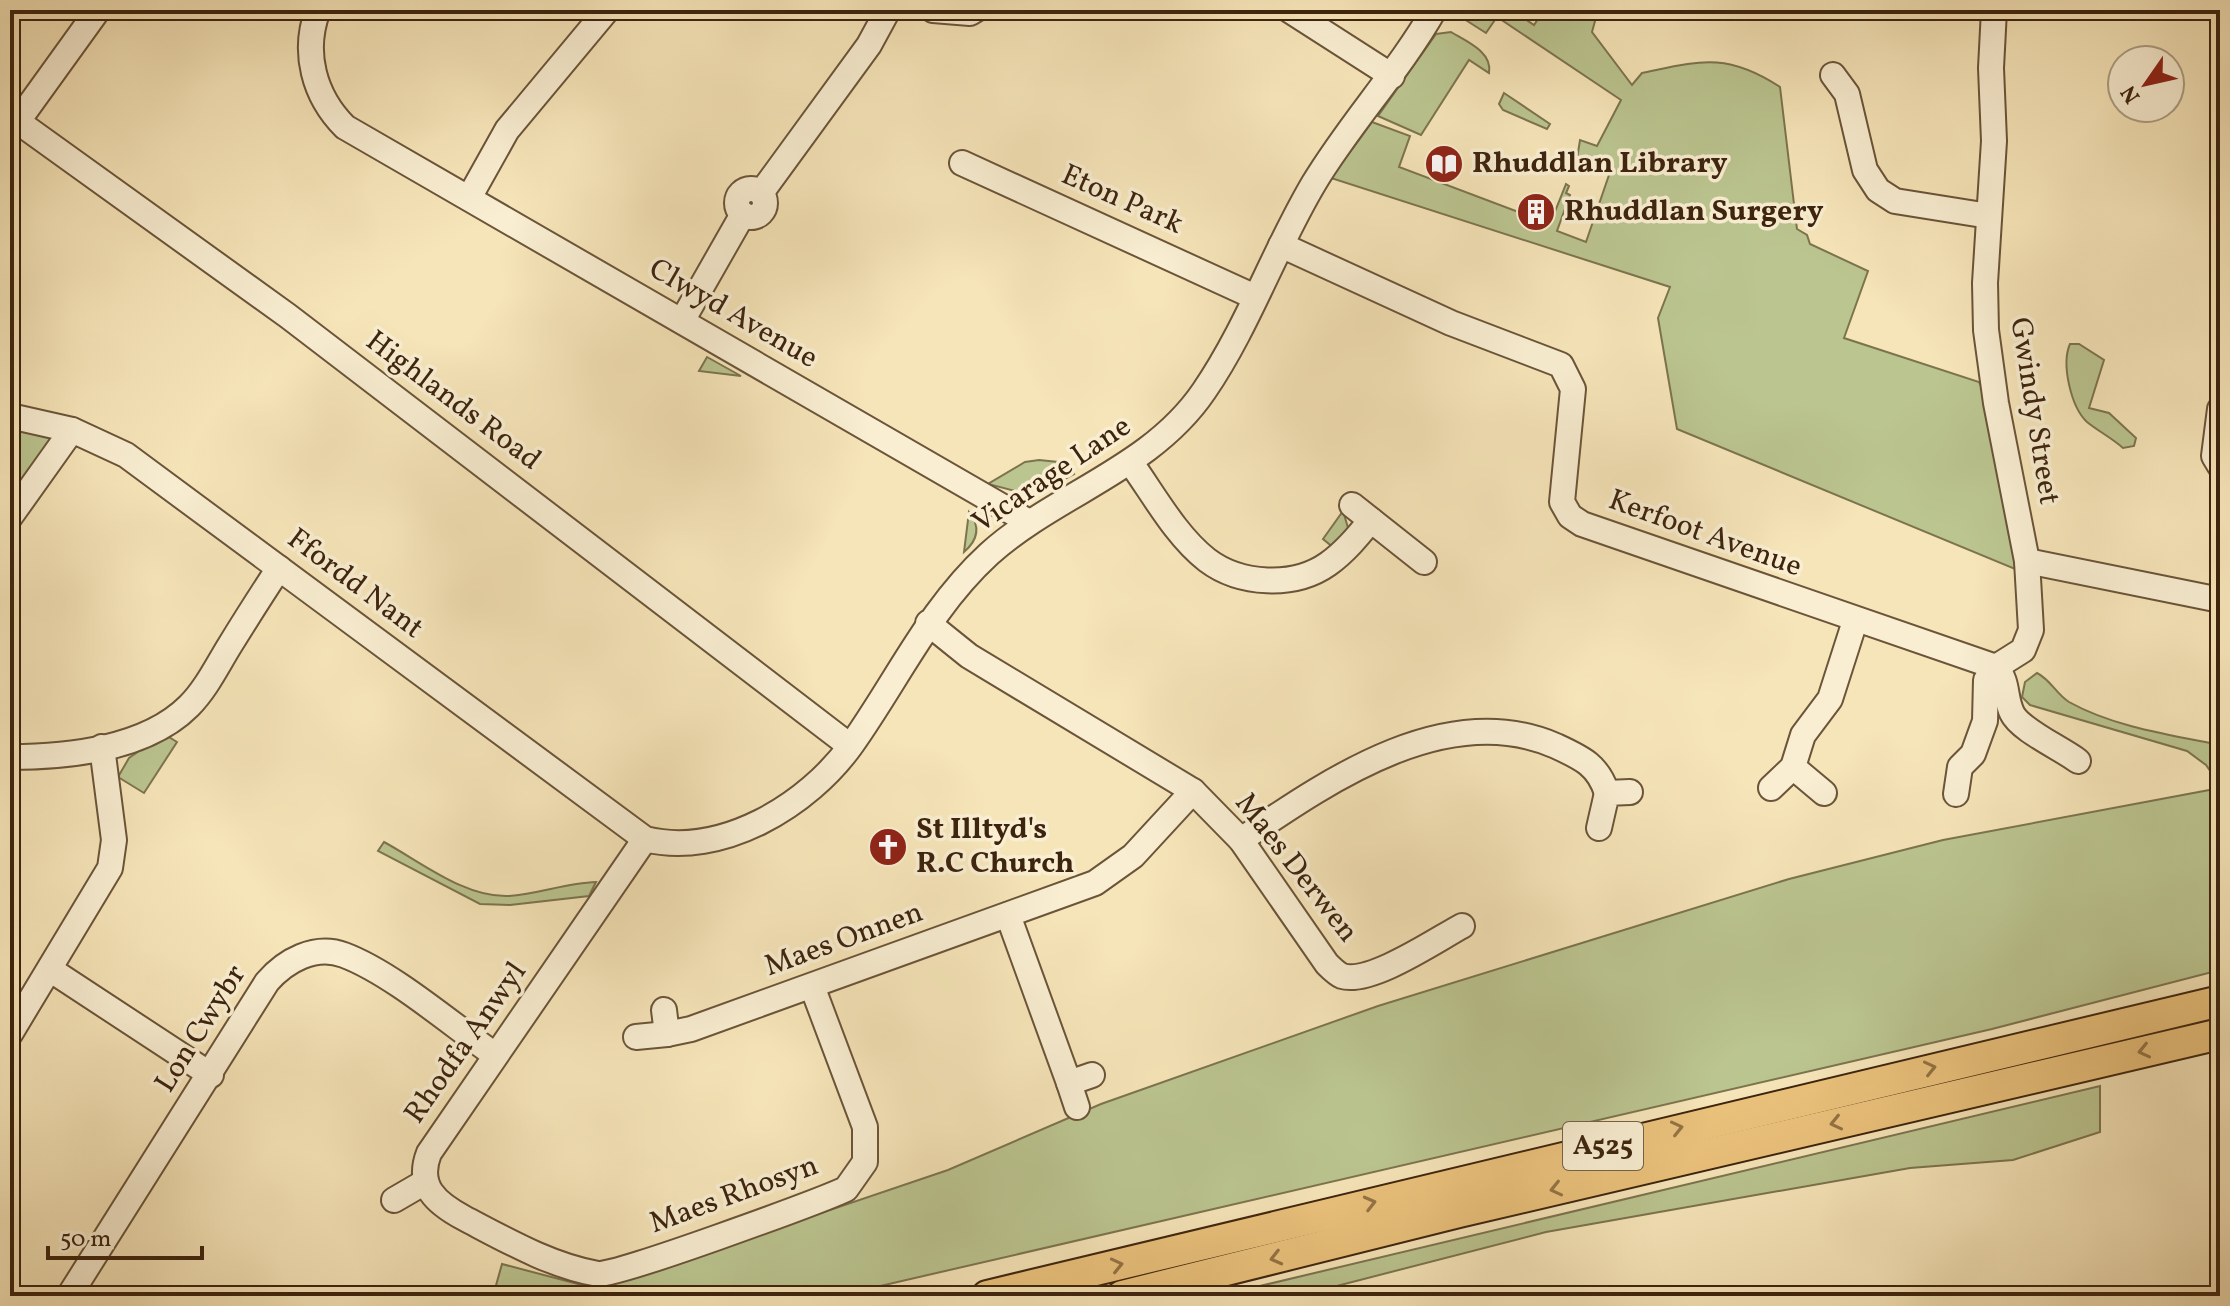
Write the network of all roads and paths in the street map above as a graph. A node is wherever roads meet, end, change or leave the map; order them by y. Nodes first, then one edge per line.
1 (98, 10) edge
2 (318, 10) edge
3 (607, 10) edge
4 (888, 10) edge
5 (933, 10) edge
6 (975, 10) edge
7 (1289, 10) edge
8 (1434, 10) edge
9 (1994, 10) edge
10 (1833, 75) dead end
11 (1392, 76) junction
12 (14, 119) edge
13 (962, 163) dead end
14 (469, 198) junction
15 (1989, 216) junction
16 (1281, 245) junction
17 (1255, 297) junction
18 (682, 321) junction
19 (2220, 409) edge
20 (10, 416) edge
21 (72, 430) junction
22 (2217, 461) edge
23 (1131, 463) junction
24 (10, 517) edge
25 (1029, 522) junction
26 (2027, 561) junction
27 (1424, 562) dead end
28 (279, 568) junction
29 (2220, 600) edge
30 (1855, 621) junction
31 (928, 623) junction
32 (1996, 667) junction
33 (850, 746) junction
34 (102, 747) junction
35 (10, 757) edge
36 (2078, 761) dead end
37 (1793, 767) junction
38 (1771, 788) dead end
39 (1193, 791) junction
40 (1824, 793) dead end
41 (1956, 794) dead end
42 (1599, 828) dead end
43 (645, 839) junction
44 (1241, 840) junction
45 (1008, 915) junction
46 (1462, 926) dead end
47 (51, 970) junction
48 (812, 986) junction
49 (2220, 1001) edge
50 (10, 1034) edge
51 (2220, 1034) edge
52 (636, 1037) dead end
53 (495, 1055) junction
54 (211, 1075) junction
55 (1077, 1107) dead end
56 (425, 1182) junction
57 (394, 1200) dead end
58 (69, 1296) edge
59 (987, 1296) edge
60 (1122, 1296) edge

1 - 12 street
2 - 14 street, Clwyd Avenue
3 - 14 street
4 - 18 street
5 - 6 street
7 - 11 street
8 - 11 street, Vicarage Lane
9 - 15 street, Gwindy Street
10 - 15 street
11 - 16 street, Vicarage Lane
12 - 33 street, Highlands Road
13 - 17 street, Eton Park
14 - 18 street, Clwyd Avenue
15 - 26 street, Gwindy Street
16 - 17 street, Vicarage Lane
16 - 30 street, Kerfoot Avenue
17 - 23 street, Vicarage Lane
18 - 25 street, Clwyd Avenue
19 - 22 street
20 - 21 street, Ffordd Nant
21 - 24 street
21 - 28 street, Ffordd Nant
23 - 25 street, Vicarage Lane
23 - 27 street
25 - 31 street, Vicarage Lane
26 - 29 street
26 - 32 street, Gwindy Street
28 - 34 street
28 - 43 street, Ffordd Nant
30 - 32 street, Kerfoot Avenue
30 - 37 street
31 - 33 street, Vicarage Lane
31 - 39 street, Maes Derwen
32 - 36 street
32 - 41 street
33 - 43 street, Vicarage Lane
34 - 35 street
34 - 47 street
37 - 38 street
37 - 40 street
39 - 44 street, Maes Derwen
39 - 45 street, Maes Onnen
42 - 44 street
43 - 53 street, Rhodfa Anwyl
44 - 46 street, Maes Derwen
45 - 48 street, Maes Onnen
45 - 55 street
47 - 50 street
47 - 54 street
48 - 52 street, Maes Onnen
48 - 56 street, Maes Rhosyn
59 -> 49 main road, A525
51 -> 60 main road, A525
53 - 54 street, Lon Cwybr
53 - 56 street, Rhodfa Anwyl
54 - 58 street, Lon Cwybr
56 - 57 street

